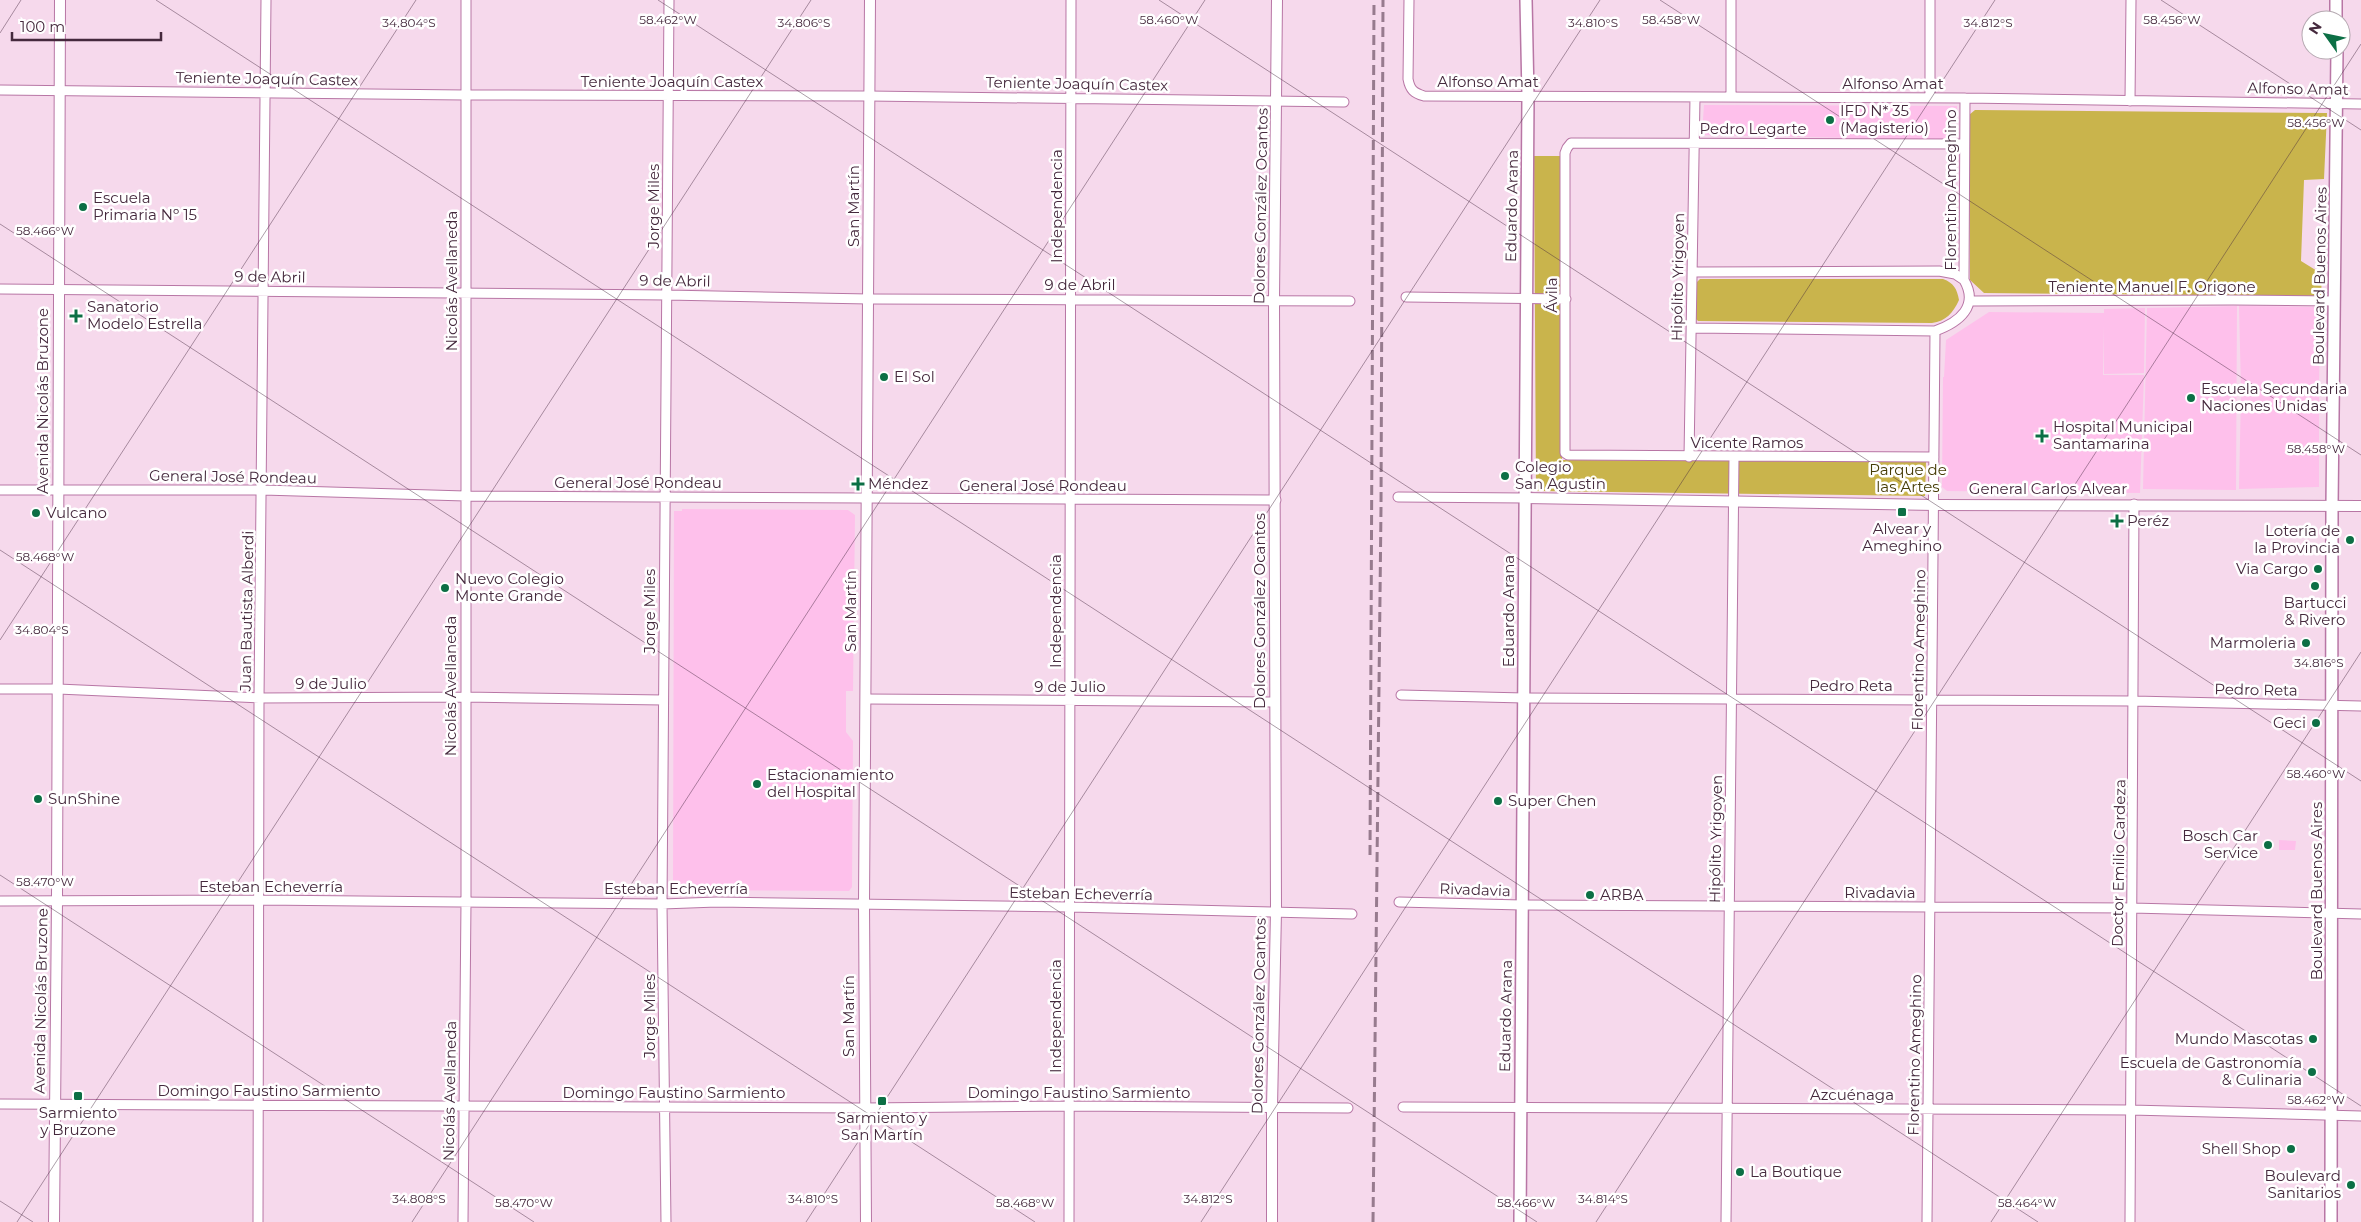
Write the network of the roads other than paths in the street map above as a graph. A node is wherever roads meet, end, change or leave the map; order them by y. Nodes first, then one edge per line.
1 (60, 0) edge
2 (266, 0) edge
3 (466, 0) edge
4 (669, 0) edge
5 (870, 0) edge
6 (1071, 0) edge
7 (1277, 0) edge
8 (1408, 0) edge
9 (1526, 0) edge
10 (1730, 0) edge
11 (1930, 0) edge
12 (2131, 0) edge
13 (2337, 60) edge
14 (0, 90) edge
15 (60, 90) junction
16 (266, 93) junction
17 (465, 95) junction
18 (668, 96) junction
19 (869, 96) junction
20 (1528, 96) junction
21 (1695, 97) junction
22 (1730, 97) junction
23 (1071, 98) junction
24 (1930, 98) junction
25 (1964, 98) junction
26 (1277, 101) junction
27 (2130, 101) junction
28 (1344, 102) dead end
29 (2337, 104) junction
30 (2361, 104) edge
31 (1694, 142) junction
32 (1571, 143) joint
33 (1964, 144) junction
34 (1692, 272) junction
35 (1964, 280) junction
36 (0, 290) edge
37 (58, 290) junction
38 (264, 291) junction
39 (467, 294) junction
40 (667, 295) junction
41 (1406, 297) dead end
42 (1070, 298) junction
43 (869, 299) junction
44 (1526, 299) junction
45 (1566, 299) junction
46 (1274, 300) junction
47 (1350, 301) dead end
48 (1971, 301) junction
49 (2334, 301) junction
50 (1692, 328) junction
51 (1935, 331) junction
52 (1565, 449) joint
53 (1689, 457) junction
54 (1734, 457) junction
55 (1934, 457) junction
56 (0, 490) edge
57 (58, 490) junction
58 (263, 490) junction
59 (465, 496) junction
60 (1398, 497) dead end
61 (664, 498) junction
62 (867, 498) junction
63 (1525, 498) junction
64 (1069, 500) junction
65 (1276, 500) junction
66 (1733, 500) junction
67 (2134, 504) junction
68 (1935, 505) junction
69 (2332, 506) junction
70 (2361, 506) edge
71 (0, 689) edge
72 (58, 689) junction
73 (1401, 695) dead end
74 (465, 697) junction
75 (260, 698) junction
76 (1524, 698) junction
77 (866, 699) junction
78 (663, 700) junction
79 (1731, 700) junction
80 (1932, 700) junction
81 (1070, 701) junction
82 (2134, 701) junction
83 (1274, 702) junction
84 (2332, 706) junction
85 (2361, 706) edge
86 (260, 900) junction
87 (0, 901) edge
88 (57, 901) junction
89 (466, 902) junction
90 (1399, 902) dead end
91 (662, 904) junction
92 (864, 904) junction
93 (1522, 905) junction
94 (1729, 906) junction
95 (1070, 907) junction
96 (1930, 907) junction
97 (2132, 908) junction
98 (1276, 911) junction
99 (1352, 914) dead end
100 (2333, 914) junction
101 (2361, 914) edge
102 (0, 1104) edge
103 (55, 1104) junction
104 (259, 1105) junction
105 (464, 1105) junction
106 (1070, 1106) junction
107 (1272, 1107) junction
108 (1403, 1107) dead end
109 (664, 1108) junction
110 (864, 1108) junction
111 (1348, 1108) dead end
112 (1520, 1108) junction
113 (1727, 1109) junction
114 (1928, 1110) junction
115 (2130, 1110) junction
116 (2332, 1116) junction
117 (2361, 1116) edge
118 (54, 1222) edge
119 (258, 1222) edge
120 (463, 1222) edge
121 (666, 1222) edge
122 (866, 1222) edge
123 (1069, 1222) edge
124 (1272, 1222) edge
125 (1520, 1222) edge
126 (1726, 1222) edge
127 (1927, 1222) edge
128 (2130, 1222) edge
129 (2331, 1222) edge

1 - 15 street, Avenida Nicolás Bruzone
2 - 16 street, Juan Bautista Alberdi
3 - 17 street, Nicolás Avellaneda
4 - 18 street, Jorge Miles
5 - 19 street, San Martín
6 - 23 street, Independencia
7 - 26 street, Dolores González Ocantos
8 - 20 street, Alfonso Amat
9 - 20 main road, Eduardo Arana
10 - 22 street
11 - 24 street, Florentino Ameghino
12 - 27 street
13 - 29 main road, Boulevard Buenos Aires
14 - 15 street, Teniente Joaquín Castex
15 - 16 street, Teniente Joaquín Castex
15 - 37 street, Avenida Nicolás Bruzone
16 - 17 street, Teniente Joaquín Castex
16 - 38 street, Juan Bautista Alberdi
17 - 18 street, Teniente Joaquín Castex
17 - 39 street, Nicolás Avellaneda
18 - 19 street, Teniente Joaquín Castex
18 - 40 street, Jorge Miles
19 - 23 street, Teniente Joaquín Castex
19 - 43 street, San Martín
20 - 21 street, Alfonso Amat
20 - 44 main road, Eduardo Arana
21 - 22 street, Alfonso Amat
21 - 31 street, Hipólito Yrigoyen
22 - 24 street, Alfonso Amat
23 - 26 street, Teniente Joaquín Castex
23 - 42 street, Independencia
24 - 25 street, Alfonso Amat
25 - 27 street, Alfonso Amat
25 - 33 street, Florentino Ameghino
26 - 28 street, Teniente Joaquín Castex
26 - 46 street, Dolores González Ocantos
27 - 29 street, Alfonso Amat
29 - 30 street, Alfonso Amat
29 - 49 main road, Boulevard Buenos Aires
31 - 32 street, Pedro Legarte
31 - 33 street, Pedro Legarte
31 - 34 street, Hipólito Yrigoyen
32 - 45 street, Ávila
33 - 35 street, Florentino Ameghino
34 - 35 street
34 - 50 street, Hipólito Yrigoyen
35 - 48 street, Florentino Ameghino
36 - 37 street, 9 de Abril
37 - 38 street, 9 de Abril
37 - 57 street, Avenida Nicolás Bruzone
38 - 39 street, 9 de Abril
38 - 58 street, Juan Bautista Alberdi
39 - 40 street, 9 de Abril
39 - 59 street, Nicolás Avellaneda
40 - 43 street, 9 de Abril
40 - 61 street, Jorge Miles
41 - 44 street
42 - 43 street, 9 de Abril
42 - 46 street, 9 de Abril
42 - 64 street, Independencia
43 - 62 street, San Martín
44 - 45 street
44 - 63 main road, Eduardo Arana
45 - 52 street, Ávila
46 - 47 street, 9 de Abril
46 - 65 street, Dolores González Ocantos
48 - 49 street, Teniente Manuel F. Origone
48 - 51 street
49 - 69 main road, Boulevard Buenos Aires
50 - 51 street
50 - 53 street, Hipólito Yrigoyen
51 - 55 street, Florentino Ameghino
52 - 53 street, Vicente Ramos
53 - 54 street, Vicente Ramos
54 - 55 street, Vicente Ramos
54 - 66 street, Hipólito Yrigoyen
55 - 68 street, Florentino Ameghino
56 - 57 street, General José Rondeau
57 - 58 street, General José Rondeau
57 - 72 street, Avenida Nicolás Bruzone
58 - 59 street, General José Rondeau
58 - 75 street, Juan Bautista Alberdi
59 - 61 street, General José Rondeau
59 - 74 street, Nicolás Avellaneda
60 - 63 street
61 - 62 street, General José Rondeau
61 - 78 street, Jorge Miles
62 - 64 street, General José Rondeau
62 - 77 street, San Martín
63 - 66 street, General Carlos Alvear
63 - 76 main road, Eduardo Arana
64 - 65 street, General José Rondeau
64 - 81 street, Independencia
65 - 83 street, Dolores González Ocantos
66 - 68 street, General Carlos Alvear
66 - 79 street, Hipólito Yrigoyen
67 - 68 street, General Carlos Alvear
67 - 69 street, General Carlos Alvear
67 - 82 street, Doctor Emilio Cardeza
68 - 80 street, Florentino Ameghino
69 - 70 street, General Carlos Alvear
69 - 84 main road, Boulevard Buenos Aires
71 - 72 street, 9 de Julio
72 - 75 street, 9 de Julio
72 - 88 street, Avenida Nicolás Bruzone
73 - 76 street, Pedro Reta
74 - 75 street, 9 de Julio
74 - 78 street, 9 de Julio
74 - 89 street, Nicolás Avellaneda
75 - 86 street, Juan Bautista Alberdi
76 - 79 street, Pedro Reta
76 - 93 main road, Eduardo Arana
77 - 81 street, 9 de Julio
77 - 92 street, San Martín
78 - 91 street, Jorge Miles
79 - 80 street, Pedro Reta
79 - 94 street, Hipólito Yrigoyen
80 - 82 street, Pedro Reta
80 - 96 street, Florentino Ameghino
81 - 83 street, 9 de Julio
81 - 95 street, Independencia
82 - 84 street, Pedro Reta
82 - 97 street, Doctor Emilio Cardeza
83 - 98 street, Dolores González Ocantos
84 - 85 street, Pedro Reta
84 - 100 main road, Boulevard Buenos Aires
86 - 88 street, Esteban Echeverría
86 - 89 street, Esteban Echeverría
86 - 104 street, Juan Bautista Alberdi
87 - 88 street, Esteban Echeverría
88 - 103 street, Avenida Nicolás Bruzone
89 - 91 street, Esteban Echeverría
89 - 105 street, Nicolás Avellaneda
90 - 93 street, Rivadavia
91 - 92 street, Esteban Echeverría
91 - 109 street, Jorge Miles
92 - 95 street, Esteban Echeverría
92 - 110 street, San Martín
93 - 94 street, Rivadavia
93 - 112 main road, Eduardo Arana
94 - 96 street, Rivadavia
94 - 113 street, Hipólito Yrigoyen
95 - 98 street, Esteban Echeverría
95 - 106 street, Independencia
96 - 97 street, Rivadavia
96 - 114 street, Florentino Ameghino
97 - 100 street, Rivadavia
97 - 115 street, Doctor Emilio Cardeza
98 - 99 street, Esteban Echeverría
98 - 107 street, Dolores González Ocantos
100 - 101 street, Rivadavia
100 - 116 main road, Boulevard Buenos Aires
102 - 103 street, Domingo Faustino Sarmiento
103 - 104 street, Domingo Faustino Sarmiento
103 - 118 street, Avenida Nicolás Bruzone
104 - 105 street, Domingo Faustino Sarmiento
104 - 119 street, Juan Bautista Alberdi
105 - 109 street, Domingo Faustino Sarmiento
105 - 120 street, Nicolás Avellaneda
106 - 107 street, Domingo Faustino Sarmiento
106 - 110 street, Domingo Faustino Sarmiento
106 - 123 street, Independencia
107 - 111 street, Domingo Faustino Sarmiento
107 - 124 street, Dolores González Ocantos
108 - 112 street, Azcuénaga
109 - 110 street, Domingo Faustino Sarmiento
109 - 121 street, Jorge Miles
110 - 122 street, San Martín
112 - 113 street, Azcuénaga
112 - 125 main road, Eduardo Arana
113 - 114 street, Azcuénaga
113 - 126 street, Hipólito Yrigoyen
114 - 115 street, Azcuénaga
114 - 127 street, Florentino Ameghino
115 - 116 street, Azcuénaga
115 - 128 street, Doctor Emilio Cardeza
116 - 117 street, Azcuénaga
116 - 129 main road, Boulevard Buenos Aires

